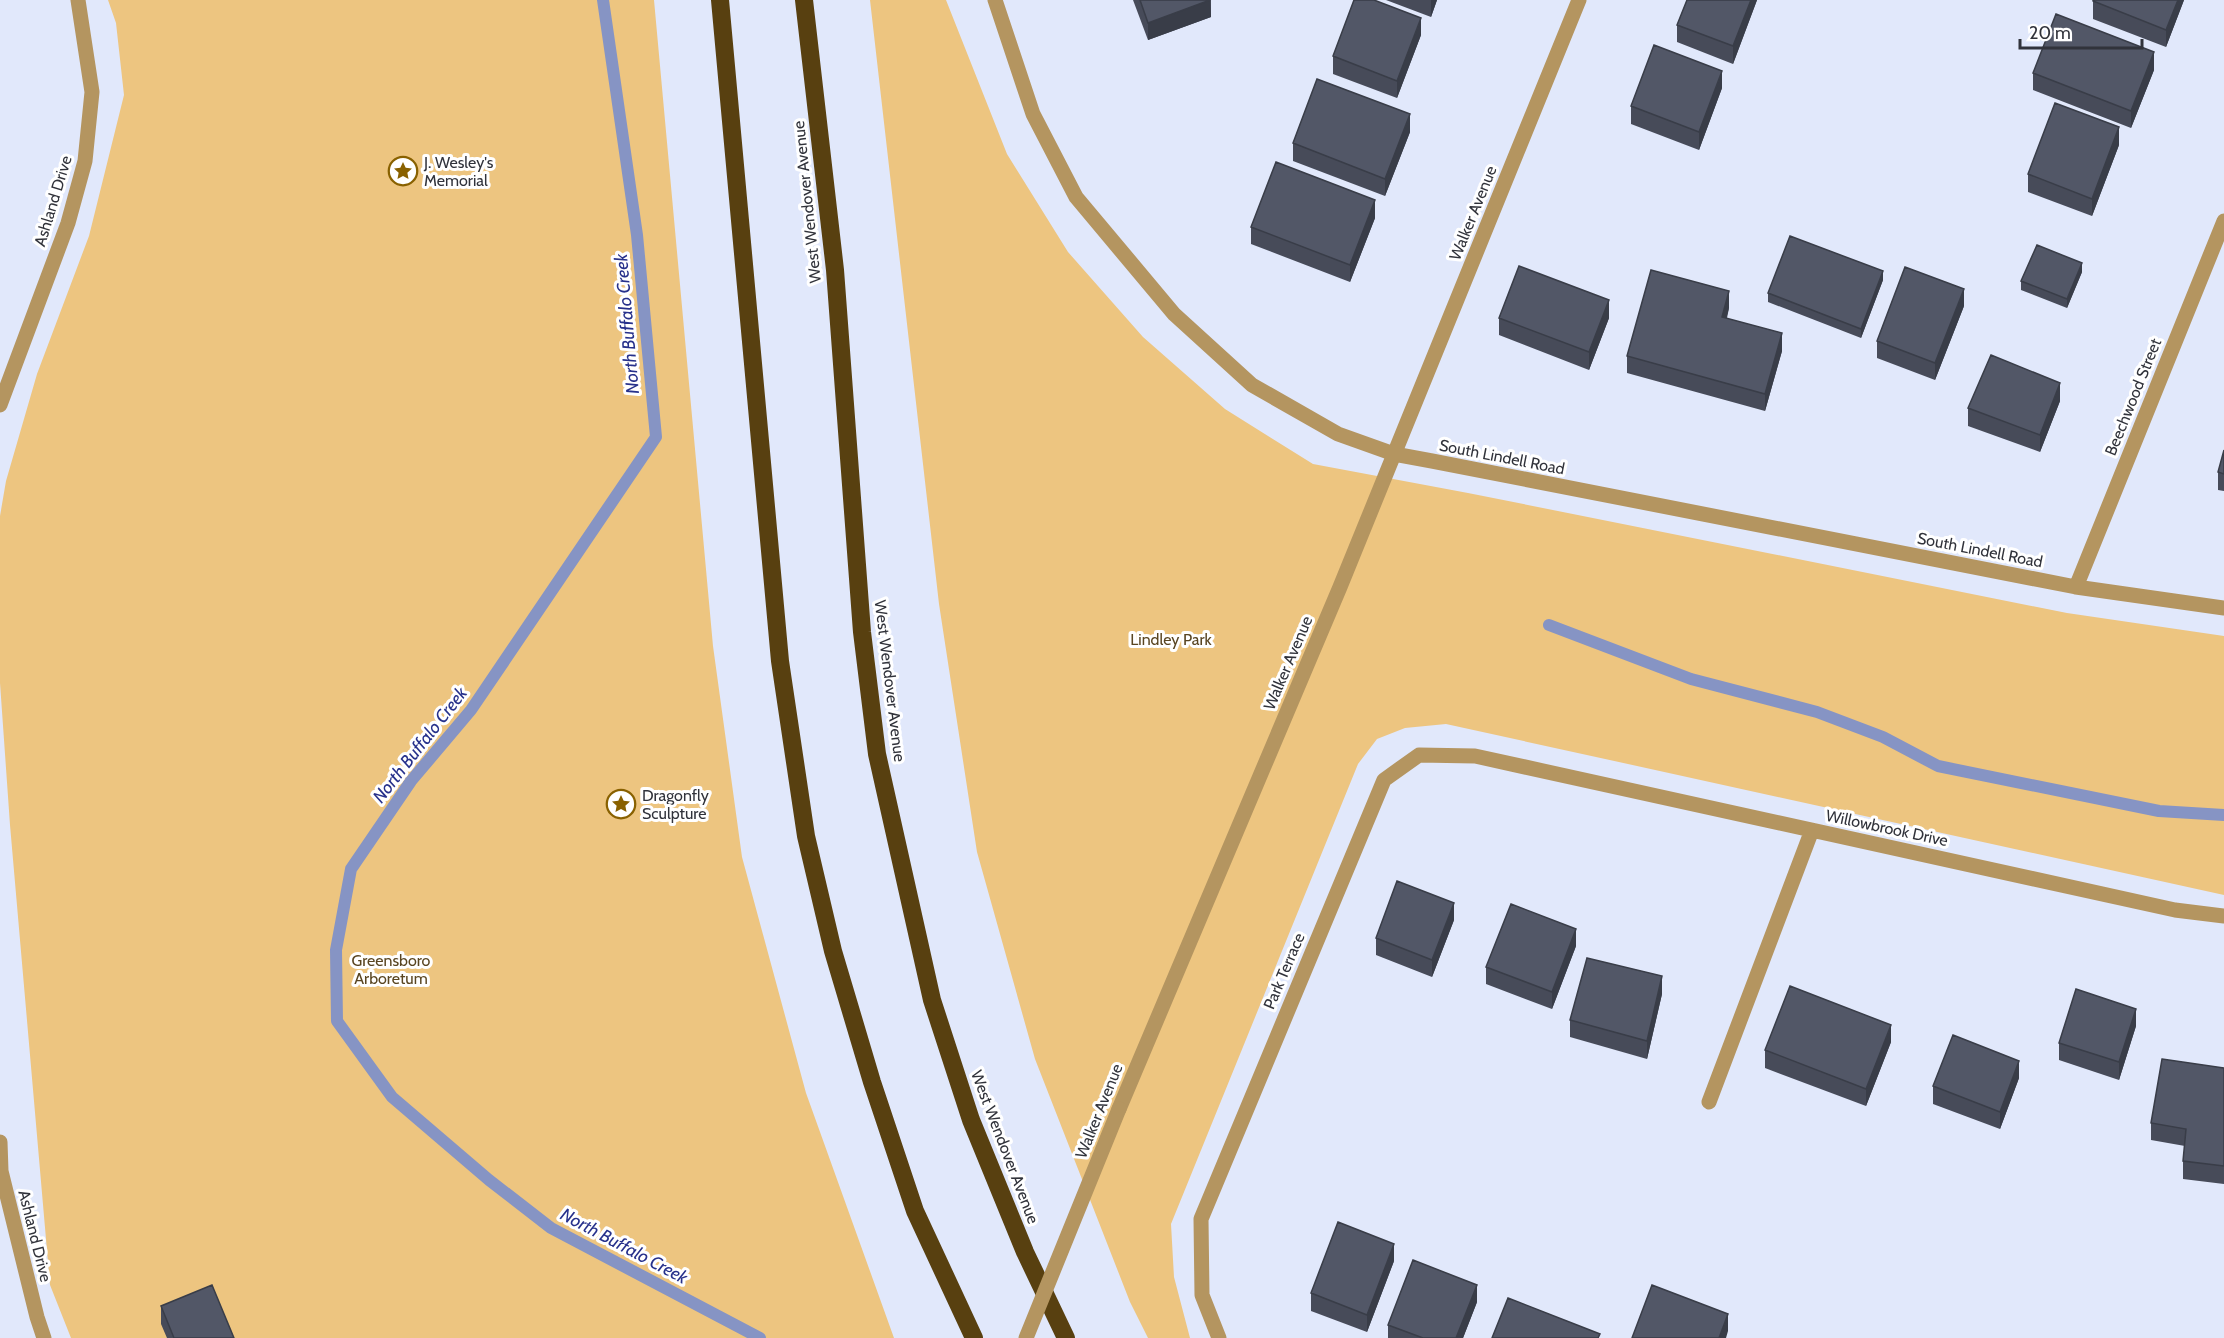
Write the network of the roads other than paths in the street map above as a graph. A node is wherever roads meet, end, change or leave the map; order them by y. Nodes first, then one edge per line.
1 (78, 0) edge
2 (720, 0) edge
3 (804, 0) edge
4 (995, 0) edge
5 (1580, 0) edge
6 (2224, 221) edge
7 (0, 405) edge
8 (1394, 454) junction
9 (2076, 587) junction
10 (2224, 608) edge
11 (1543, 771) joint
12 (1812, 830) junction
13 (2224, 916) edge
14 (1709, 1102) dead end
15 (0, 1142) edge
16 (0, 1171) edge
17 (44, 1338) edge
18 (974, 1338) edge
19 (1026, 1338) edge
20 (1066, 1338) edge
21 (1219, 1338) edge

1 - 7 street, Ashland Drive
2 - 18 highway
3 - 20 highway, West Wendover Avenue
4 - 8 street, South Lindell Road
5 - 8 street, Walker Avenue
6 - 9 street, Beechwood Street
8 - 9 street, South Lindell Road
8 - 19 street, Walker Avenue, bridge
9 - 10 street, South Lindell Road
11 - 12 street, Willowbrook Drive
11 - 21 street, Park Terrace
12 - 13 street, Willowbrook Drive
12 - 14 street
15 - 16 street, Ashland Drive
16 - 17 street, Ashland Drive

